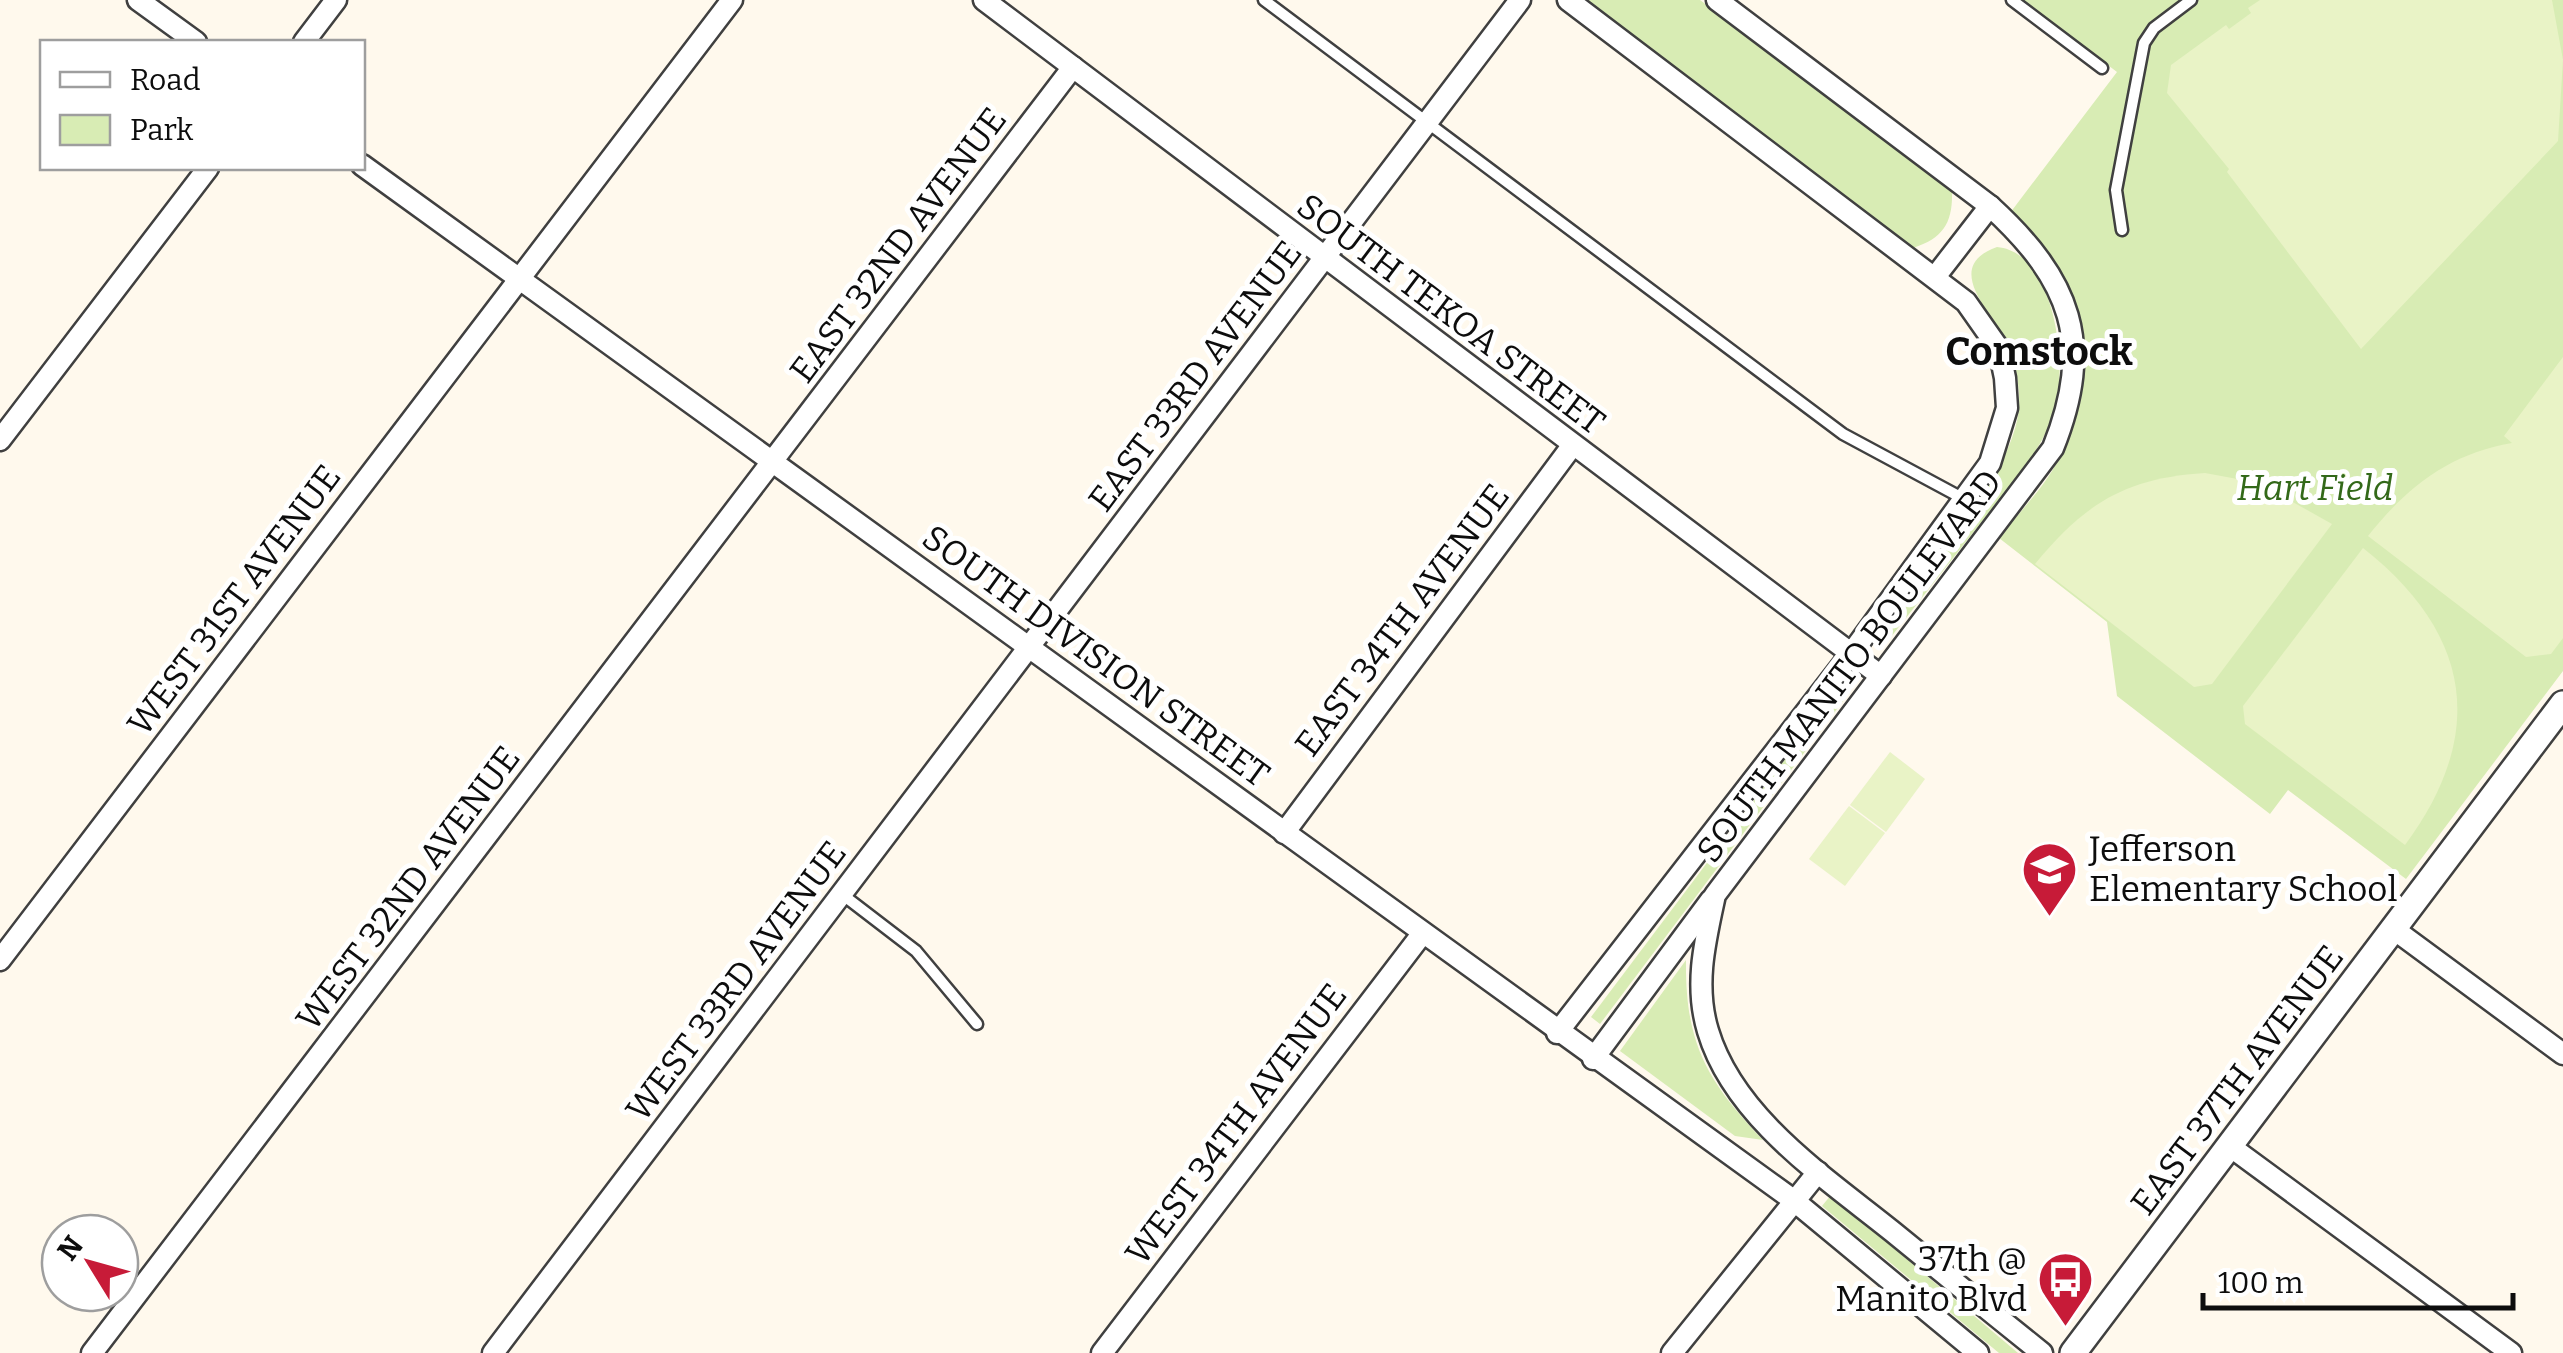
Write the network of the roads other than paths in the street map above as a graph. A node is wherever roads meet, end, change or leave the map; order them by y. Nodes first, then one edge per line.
1 (138, 0) edge
2 (336, 0) edge
3 (732, 0) edge
4 (984, 0) edge
5 (1264, 0) edge
6 (1520, 0) edge
7 (1568, 0) edge
8 (1717, 0) edge
9 (2012, 0) edge
10 (2191, 0) edge
11 (193, 40) edge
12 (306, 40) edge
13 (1073, 67) junction
14 (2102, 68) dead end
15 (1427, 124) junction
16 (365, 167) edge
17 (206, 170) edge
18 (1990, 206) junction
19 (2122, 230) dead end
20 (1324, 259) junction
21 (1935, 277) junction
22 (520, 280) junction
23 (0, 440) edge
24 (1572, 446) junction
25 (774, 462) junction
26 (1964, 499) junction
27 (1031, 648) junction
28 (1852, 654) junction
29 (1881, 676) junction
30 (2563, 705) edge
31 (1284, 832) junction
32 (843, 894) junction
33 (1715, 895) junction
34 (2395, 930) junction
35 (1422, 934) junction
36 (0, 960) edge
37 (977, 1024) dead end
38 (1558, 1033) junction
39 (2563, 1054) edge
40 (1592, 1059) junction
41 (2232, 1146) junction
42 (1818, 1172) junction
43 (1792, 1200) junction
44 (92, 1353) edge
45 (493, 1353) edge
46 (1102, 1353) edge
47 (1672, 1353) edge
48 (1978, 1353) edge
49 (2042, 1353) edge
50 (2073, 1353) edge
51 (2511, 1353) edge

1 - 11 street
2 - 12 street
3 - 22 street, WEST 31ST AVENUE
4 - 13 street, SOUTH TEKOA STREET
5 - 15 lane
6 - 15 street, EAST 33RD AVENUE
7 - 21 street, SOUTH MANITO BOULEVARD
8 - 18 street, SOUTH MANITO BOULEVARD
9 - 14 lane
10 - 19 lane
13 - 20 street, SOUTH TEKOA STREET
13 - 25 street, EAST 32ND AVENUE
15 - 20 street, EAST 33RD AVENUE
15 - 26 lane
16 - 22 street, SOUTH DIVISION STREET
17 - 23 street
18 - 21 street
18 - 29 street, SOUTH MANITO BOULEVARD
20 - 24 street, SOUTH TEKOA STREET
20 - 27 street, EAST 33RD AVENUE
21 - 26 street, SOUTH MANITO BOULEVARD
22 - 25 street, SOUTH DIVISION STREET
22 - 36 street, WEST 31ST AVENUE
24 - 28 street, SOUTH TEKOA STREET
24 - 31 street, EAST 34TH AVENUE
25 - 27 street, SOUTH DIVISION STREET
25 - 44 street, WEST 32ND AVENUE
26 - 28 street, SOUTH MANITO BOULEVARD
27 - 31 street, SOUTH DIVISION STREET
27 - 32 street, WEST 33RD AVENUE
28 - 29 street, SOUTH TEKOA STREET
28 - 38 street, SOUTH MANITO BOULEVARD
29 - 33 street, SOUTH MANITO BOULEVARD
30 - 34 street, EAST 37TH AVENUE
31 - 35 street, SOUTH DIVISION STREET
32 - 37 lane
32 - 45 street, WEST 33RD AVENUE
33 - 40 street
33 - 42 street, SOUTH MANITO BOULEVARD
34 - 39 street
34 - 41 street, EAST 37TH AVENUE
35 - 38 street, SOUTH DIVISION STREET
35 - 46 street, WEST 34TH AVENUE
38 - 40 street, SOUTH DIVISION STREET
40 - 43 street, SOUTH DIVISION STREET
41 - 50 street, EAST 37TH AVENUE
41 - 51 street
42 - 43 street
42 - 49 street, SOUTH MANITO BOULEVARD
43 - 47 street
43 - 48 street

